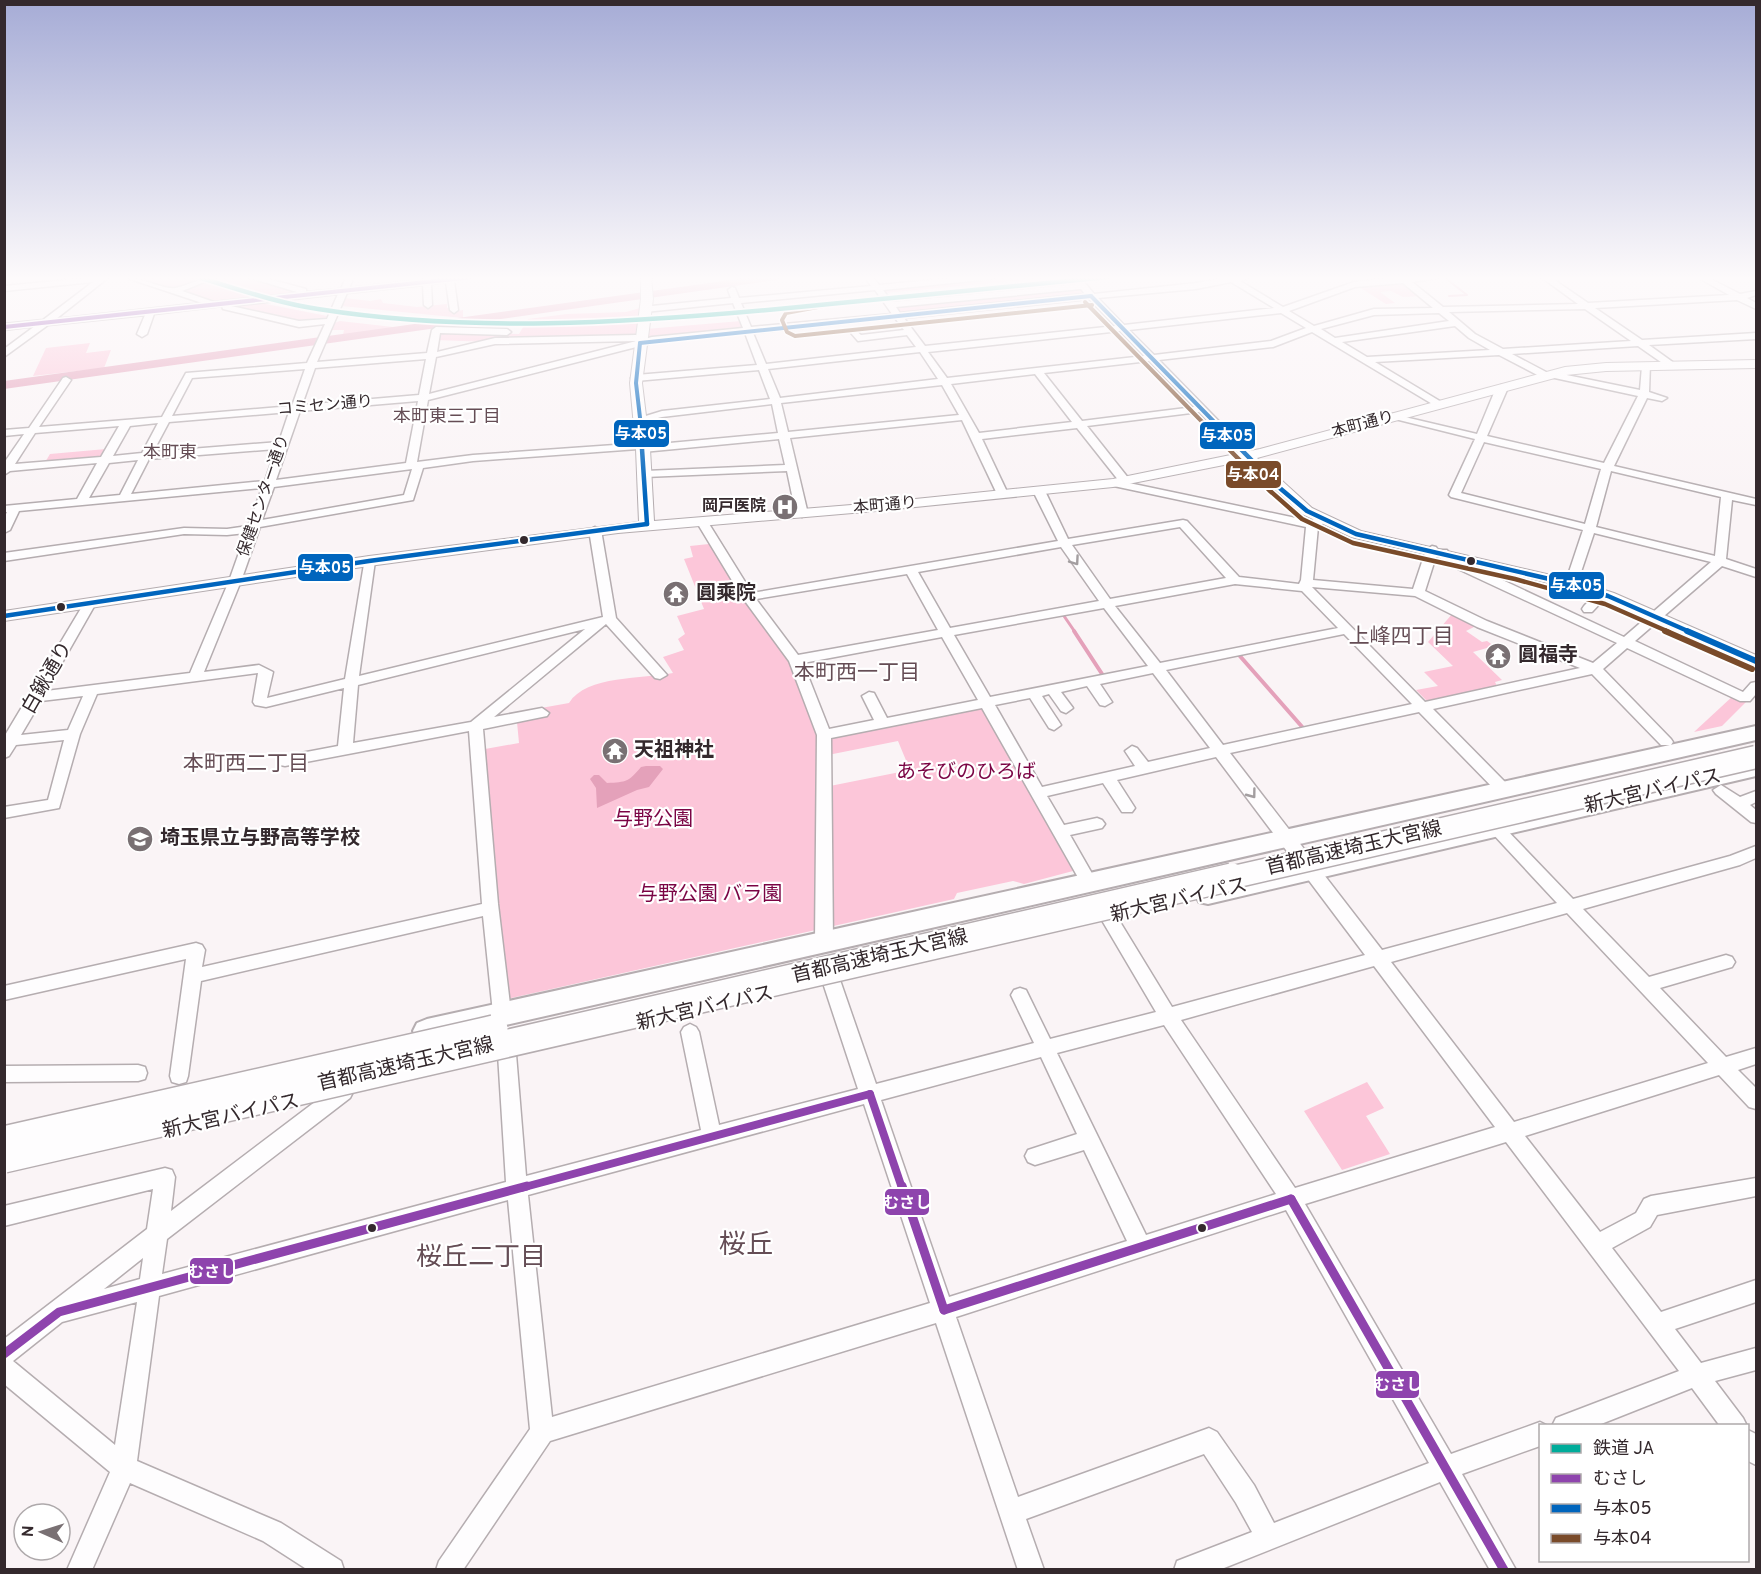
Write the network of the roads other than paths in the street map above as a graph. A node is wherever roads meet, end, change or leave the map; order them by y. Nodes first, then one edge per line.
1 (318, 350) edge
2 (431, 350) edge
3 (454, 350) edge
4 (562, 350) edge
5 (598, 350) edge
6 (639, 350) edge
7 (755, 350) edge
8 (908, 350) edge
9 (922, 350) edge
10 (1144, 350) edge
11 (1217, 350) edge
12 (1349, 350) edge
13 (1497, 350) edge
14 (1524, 350) edge
15 (1651, 350) edge
16 (1500, 352) junction
17 (430, 356) junction
18 (1151, 358) junction
19 (1365, 360) junction
20 (561, 363) junction
21 (1756, 364) edge
22 (311, 365) junction
23 (1671, 365) junction
24 (1647, 366) junction
25 (762, 367) junction
26 (1037, 371) junction
27 (1549, 375) junction
28 (636, 378) junction
29 (66, 380) dead end
30 (944, 382) junction
31 (1501, 388) junction
32 (1644, 394) junction
33 (423, 398) junction
34 (1662, 398) dead end
35 (776, 401) junction
36 (1439, 405) junction
37 (295, 408) junction
38 (1201, 409) junction
39 (966, 417) junction
40 (1392, 417) junction
41 (165, 419) junction
42 (641, 419) junction
43 (127, 422) junction
44 (1080, 424) junction
45 (33, 430) junction
46 (4, 433) edge
47 (785, 434) junction
48 (976, 437) junction
49 (1480, 438) junction
50 (282, 445) junction
51 (643, 448) junction
52 (146, 456) junction
53 (1247, 456) junction
54 (105, 460) junction
55 (414, 465) junction
56 (792, 468) junction
57 (1607, 468) junction
58 (5, 470) edge
59 (645, 474) junction
60 (1119, 482) junction
61 (268, 484) junction
62 (1039, 491) junction
63 (1002, 494) junction
64 (1727, 495) junction
65 (124, 497) junction
66 (1190, 498) junction
67 (81, 501) junction
68 (1756, 502) edge
69 (10, 508) edge
70 (802, 514) junction
71 (702, 521) junction
72 (1183, 522) junction
73 (1323, 522) junction
74 (647, 525) junction
75 (252, 527) junction
76 (1590, 528) junction
77 (4, 530) edge
78 (595, 531) junction
79 (1064, 542) junction
80 (1437, 551) junction
81 (4, 557) edge
82 (369, 561) junction
83 (1720, 561) junction
84 (910, 569) junction
85 (1756, 573) edge
86 (1235, 579) junction
87 (235, 581) junction
88 (1571, 584) junction
89 (1305, 585) junction
90 (1418, 593) junction
91 (1602, 594) junction
92 (748, 597) junction
93 (90, 603) junction
94 (1106, 603) junction
95 (1588, 609) dead end
96 (4, 616) edge
97 (1655, 616) junction
98 (607, 619) junction
99 (1346, 630) junction
100 (946, 632) junction
101 (1625, 641) junction
102 (795, 660) junction
103 (1756, 661) edge
104 (1158, 668) junction
105 (1595, 669) junction
106 (660, 675) dead end
107 (195, 677) junction
108 (352, 681) junction
109 (1092, 683) junction
110 (1756, 686) edge
111 (1054, 691) junction
112 (91, 692) junction
113 (1034, 694) junction
114 (869, 696) dead end
115 (37, 698) junction
116 (986, 702) junction
117 (1105, 702) dead end
118 (1066, 708) dead end
119 (1423, 708) junction
120 (542, 713) dead end
121 (882, 723) junction
122 (476, 725) junction
123 (1054, 725) dead end
124 (1756, 732) edge
125 (73, 734) junction
126 (824, 735) junction
127 (1666, 742) dead end
128 (1756, 744) edge
129 (7, 745) edge
130 (345, 750) junction
131 (1132, 751) dead end
132 (1219, 751) junction
133 (1756, 757) edge
134 (285, 761) dead end
135 (1144, 768) junction
136 (1756, 768) edge
137 (1107, 777) junction
138 (1503, 789) junction
139 (1720, 790) dead end
140 (1038, 793) junction
141 (1756, 796) edge
142 (1738, 804) junction
143 (1127, 808) dead end
144 (4, 813) edge
145 (1756, 818) edge
146 (1097, 824) dead end
147 (1497, 829) junction
148 (1060, 831) junction
149 (1285, 838) junction
150 (1756, 852) edge
151 (1311, 872) junction
152 (1090, 884) junction
153 (1570, 906) junction
154 (490, 908) junction
155 (1108, 917) junction
156 (824, 942) junction
157 (1377, 958) junction
158 (1726, 962) dead end
159 (193, 976) junction
160 (831, 980) junction
161 (1646, 985) junction
162 (4, 993) edge
163 (1020, 995) dead end
164 (502, 1013) junction
165 (1168, 1016) junction
166 (690, 1032) dead end
167 (1045, 1047) junction
168 (507, 1054) junction
169 (1756, 1056) edge
170 (1723, 1066) junction
171 (138, 1073) dead end
172 (4, 1074) edge
173 (179, 1076) dead end
174 (343, 1092) junction
175 (870, 1094) junction
176 (1756, 1101) edge
177 (4, 1128) edge
178 (1511, 1133) junction
179 (712, 1136) junction
180 (1089, 1139) junction
181 (4, 1140) edge
182 (1035, 1156) dead end
183 (4, 1159) edge
184 (4, 1168) edge
185 (1755, 1187) dead end
186 (517, 1188) junction
187 (1292, 1199) junction
188 (4, 1216) edge
189 (157, 1234) junction
190 (1596, 1245) junction
191 (1141, 1247) junction
192 (149, 1286) junction
193 (1756, 1291) edge
194 (944, 1310) junction
195 (59, 1312) junction
196 (1658, 1324) junction
197 (4, 1354) edge
198 (1756, 1359) edge
199 (4, 1369) edge
200 (1697, 1376) junction
201 (1567, 1424) edge
202 (1734, 1424) edge
203 (542, 1432) junction
204 (1539, 1434) edge
205 (124, 1468) junction
206 (1446, 1468) junction
207 (1011, 1512) junction
208 (1269, 1538) junction
209 (79, 1569) edge
210 (332, 1569) edge
211 (448, 1569) edge
212 (1030, 1569) edge
213 (1186, 1569) edge
214 (1504, 1569) edge

1 - 22 street, 保健センター通り
2 - 17 street
3 - 17 street
4 - 20 street
5 - 20 street, コミセン通り
6 - 28 main road
7 - 25 street
8 - 25 street
9 - 30 street
10 - 18 street
11 - 18 street
12 - 19 street
13 - 16 street
14 - 16 street
15 - 23 street
16 - 19 street
16 - 27 street
17 - 22 street
17 - 33 street
18 - 26 street
18 - 38 street
19 - 36 street
20 - 33 street, コミセン通り
21 - 23 main road, 本町通り
22 - 37 street, 保健センター通り
22 - 41 street
23 - 24 main road, 本町通り
24 - 27 main road, 本町通り
24 - 32 street
25 - 28 street
25 - 35 street
26 - 30 street
26 - 44 street
27 - 31 main road, 本町通り
27 - 32 street
28 - 42 main road
29 - 45 street
30 - 35 street
30 - 39 street
31 - 36 main road, 本町通り
31 - 49 street
32 - 34 street
32 - 57 street
33 - 37 street, コミセン通り
33 - 55 street
35 - 42 street
35 - 47 street
36 - 40 main road, 本町通り
37 - 41 street, コミセン通り
37 - 50 street, 保健センター通り
38 - 44 street
38 - 53 street
39 - 47 street
39 - 48 street
40 - 49 street
40 - 53 main road, 本町通り
41 - 43 street, コミセン通り
41 - 52 street
42 - 51 main road
43 - 45 street, コミセン通り
43 - 54 street
44 - 48 street
44 - 60 street
45 - 46 street, コミセン通り
45 - 58 street
47 - 51 street
47 - 56 street
48 - 63 street
49 - 57 street
49 - 76 street
50 - 52 street
50 - 61 street, 保健センター通り
51 - 55 street
51 - 59 main road
52 - 54 street
52 - 65 street
53 - 60 main road, 本町通り
53 - 73 main road
54 - 58 street
54 - 67 street
55 - 61 street
55 - 75 street
56 - 59 street
56 - 70 street
57 - 64 street
57 - 76 street
59 - 74 main road
60 - 62 main road, 本町通り
60 - 66 street
61 - 65 street
61 - 75 street, 保健センター通り
62 - 63 main road, 本町通り
62 - 79 street
63 - 70 main road, 本町通り
64 - 68 street
64 - 83 street
65 - 67 street
66 - 72 street
66 - 73 street
67 - 69 street
69 - 77 street
70 - 71 main road, 本町通り
71 - 74 main road, 本町通り
71 - 92 street
72 - 79 street
72 - 86 street
73 - 80 main road
73 - 89 street
74 - 78 main road, 本町通り
75 - 81 street
75 - 87 street, 保健センター通り
76 - 83 street
76 - 88 street
78 - 82 main road, 本町通り
78 - 98 street
79 - 84 street
79 -> 94 street
80 - 88 main road
80 - 90 street
80 - 101 street
82 - 87 main road, 本町通り
82 - 108 street
83 - 85 street
83 - 97 street
84 - 92 street
84 - 100 street
86 - 89 street
86 - 94 street
87 - 93 main road, 本町通り
87 - 107 street, 保健センター通り
88 - 91 main road
89 - 90 street
89 - 99 street
90 - 105 street
91 - 95 street
91 - 97 main road
92 - 102 street
93 - 96 main road, 本町通り
93 - 115 street, 白鍬通り
94 - 100 street
94 - 104 street
97 - 101 street
97 - 103 main road
98 - 106 street
98 - 108 street
98 - 122 street
99 - 104 street
99 - 119 street
100 - 102 street
100 - 116 street
101 - 105 street
101 - 110 street
102 - 126 street
104 - 109 street
104 - 132 street
105 - 119 street
105 - 127 street
107 - 108 street
107 - 112 street
108 - 130 street
109 - 111 street
109 - 117 street
111 - 113 street
111 - 118 street
112 - 115 street
112 - 125 street
113 - 116 street
113 - 123 street
114 - 121 street
115 - 129 street, 白鍬通り
116 - 121 street
116 - 140 street
119 - 132 street
119 - 138 street
120 - 122 street
121 - 126 street
122 - 130 street
122 - 154 street
124 - 138 highway, 新大宮バイパス
125 - 129 street
125 - 144 street
126 - 156 street
128 - 181 highway, 首都高速埼玉大宮線, bridge
130 - 134 street
131 - 135 street
132 - 135 street
132 -> 149 street
133 - 183 highway, 首都高速埼玉大宮線, bridge
135 - 137 street
136 - 147 highway, 新大宮バイパス
137 - 140 street
137 - 143 street
138 - 149 highway, 新大宮バイパス
139 - 142 street
140 - 148 street
141 - 142 street
142 - 145 street
146 - 148 street
147 - 151 highway, 新大宮バイパス
147 - 153 street
148 - 152 street
149 - 151 street
149 - 152 highway, 新大宮バイパス
150 - 153 street
151 - 155 highway, 新大宮バイパス
151 - 157 street
152 - 156 highway, 新大宮バイパス
153 - 157 street
153 - 161 street
154 - 159 street
154 - 164 street
155 - 160 highway, 新大宮バイパス
155 - 165 street
156 - 164 highway, 新大宮バイパス
157 - 165 street
157 - 178 street
158 - 161 street
159 - 162 street
159 - 173 street
160 - 168 highway, 新大宮バイパス
160 - 175 street
161 - 170 street
163 - 167 street
164 - 177 highway, 新大宮バイパス
165 - 167 street
165 - 187 street
166 - 179 street
167 - 175 street
167 - 180 street
168 - 174 highway, 新大宮バイパス
168 - 186 street
169 - 170 street
170 - 176 street
170 - 178 street
171 - 172 street
174 - 184 highway, 新大宮バイパス
174 - 189 street
175 - 179 street
175 - 194 street
178 - 187 street
178 - 190 street
179 - 186 street
180 - 182 street
180 - 191 street
185 - 190 street
186 - 192 street
186 - 203 street
187 - 191 street
187 - 206 street
188 - 189 street
189 - 192 street
189 - 195 street
190 - 196 street
191 - 194 street
192 - 195 street
192 - 205 street
193 - 196 street
194 - 203 street
194 - 207 street
195 - 197 street
196 - 200 street
198 - 200 street
199 - 205 street
200 - 201 street
200 - 202 street
203 - 211 street
204 - 206 street
205 - 209 street
205 - 210 street
206 - 208 street
206 - 214 street
207 - 208 street
207 - 212 street
208 - 213 street

